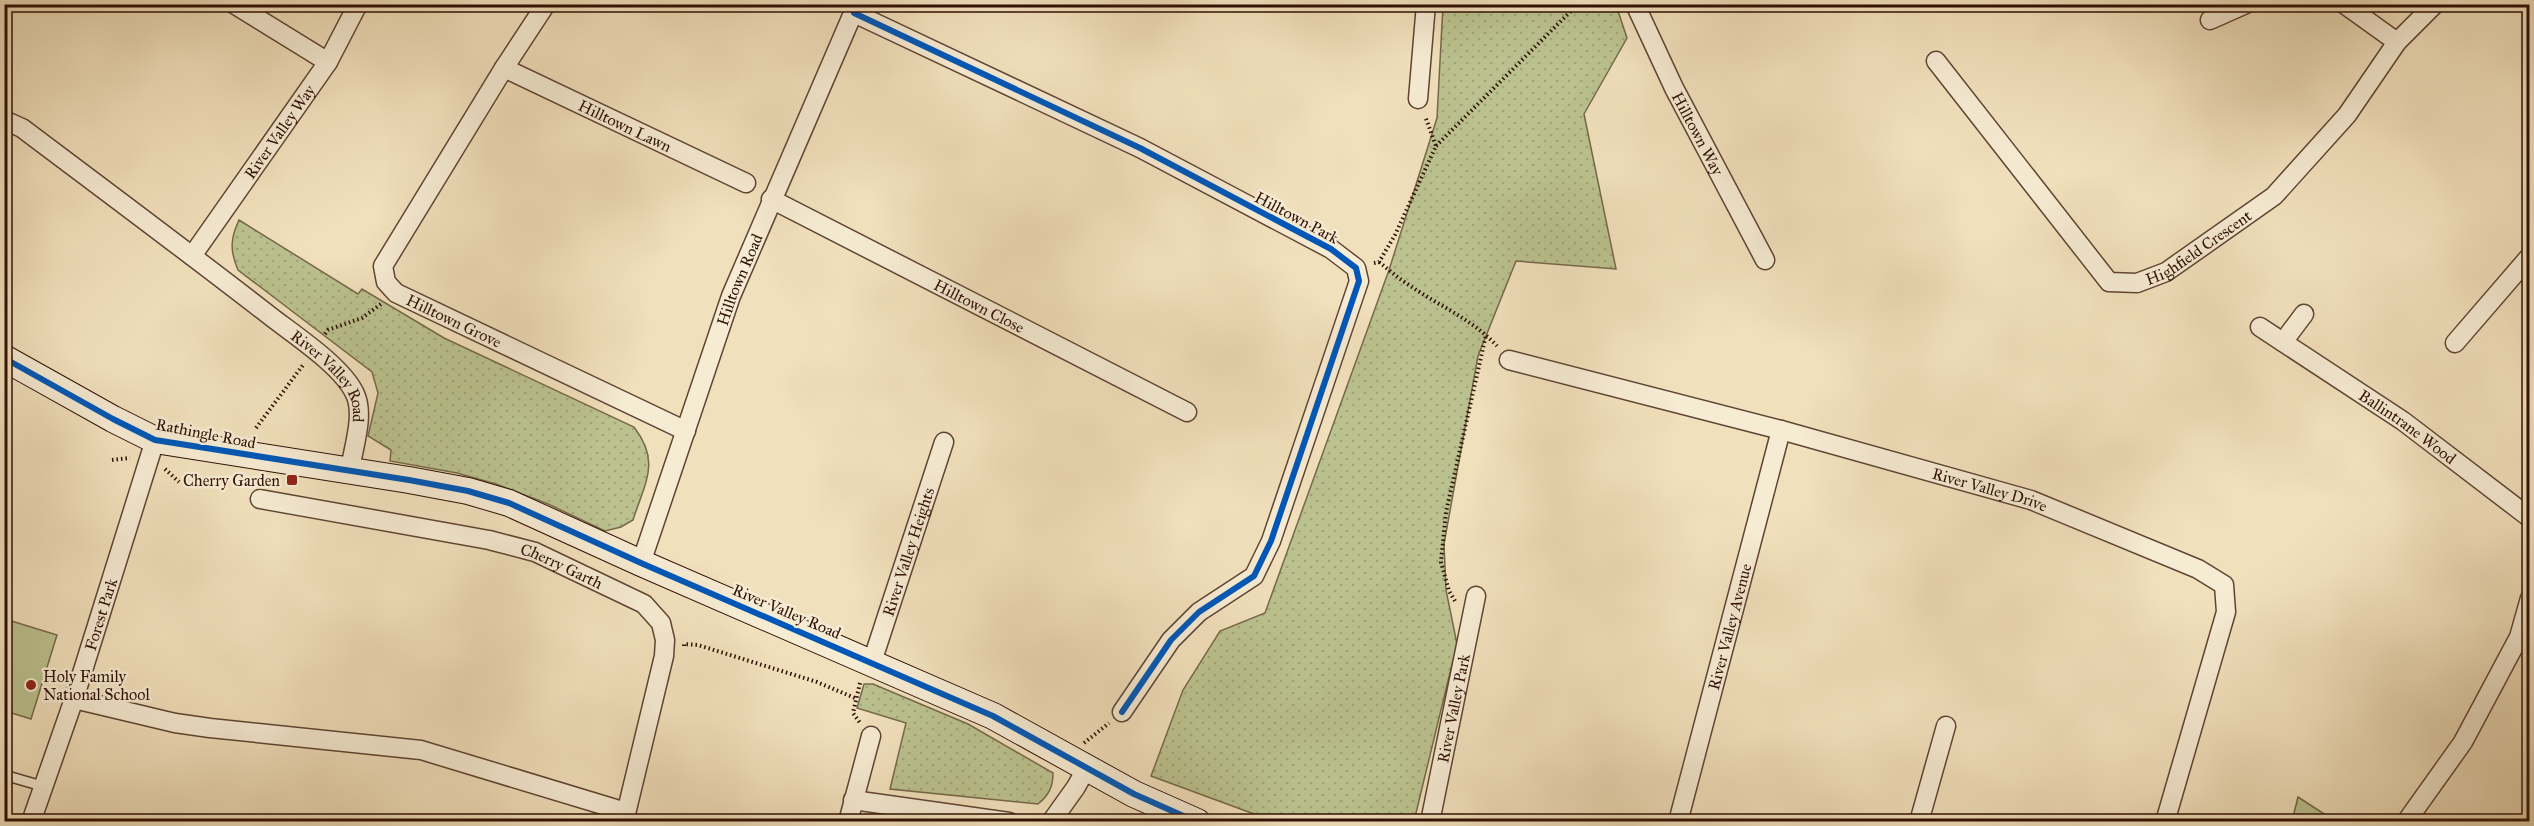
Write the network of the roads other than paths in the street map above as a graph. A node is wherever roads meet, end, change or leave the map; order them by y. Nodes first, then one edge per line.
1 (234, 4) edge
2 (358, 4) edge
3 (546, 4) edge
4 (1426, 4) edge
5 (1635, 4) edge
6 (2246, 4) edge
7 (2344, 4) edge
8 (2435, 4) edge
9 (855, 9) edge
10 (2210, 20) dead end
11 (2397, 42) junction
12 (1936, 61) dead end
13 (328, 62) junction
14 (504, 68) junction
15 (1418, 99) road end
16 (4, 120) edge
17 (746, 183) dead end
18 (771, 199) junction
19 (192, 256) junction
20 (2529, 256) edge
21 (1766, 260) dead end
22 (2304, 314) dead end
23 (2260, 327) dead end
24 (2283, 342) junction
25 (2455, 343) dead end
26 (4, 358) edge
27 (1509, 360) road end
28 (1186, 412) dead end
29 (1781, 430) junction
30 (686, 431) junction
31 (155, 440) junction
32 (944, 442) dead end
33 (350, 470) junction
34 (260, 499) dead end
35 (2529, 518) edge
36 (641, 563) junction
37 (1476, 596) dead end
38 (2529, 598) edge
39 (2524, 641) edge
40 (870, 661) junction
41 (74, 699) junction
42 (1122, 712) road end
43 (1946, 726) dead end
44 (871, 736) road end
45 (1086, 769) junction
46 (4, 775) edge
47 (42, 786) junction
48 (853, 800) junction
49 (625, 817) edge
50 (32, 822) edge
51 (848, 822) edge
52 (1009, 822) edge
53 (1051, 822) edge
54 (1197, 822) edge
55 (1430, 822) edge
56 (1678, 822) edge
57 (1919, 822) edge
58 (2165, 822) edge
59 (2406, 822) edge

1 - 13 street
2 - 13 street, River Valley Way
3 - 14 street, Hilltown Grove
4 - 15 street
5 - 21 street, Hilltown Way
6 - 10 street
7 - 11 street
8 - 11 street, Highfield Crescent
9 - 18 street, Hilltown Road
9 - 42 street, Hilltown Park
11 - 12 street, Highfield Crescent
13 - 19 street, River Valley Way
14 - 17 street, Hilltown Lawn
14 - 30 street, Hilltown Grove
16 - 19 street, River Valley Road
18 - 28 street, Hilltown Close
18 - 30 street, Hilltown Road
19 - 33 street, River Valley Road
20 - 25 street
22 - 24 street
23 - 24 street, Ballintrane Wood
24 - 35 street, Ballintrane Wood
26 - 31 street, Rathingle Road
27 - 29 street, River Valley Drive
29 - 56 street, River Valley Avenue
29 - 58 street, River Valley Drive
30 - 36 street, Hilltown Road
31 - 33 street, Rathingle Road
31 - 41 street, Forest Park
32 - 40 street, River Valley Heights
33 - 36 street, River Valley Road
34 - 49 street, Cherry Garth
36 - 40 street, River Valley Road
37 - 55 street, River Valley Park
38 - 39 street
39 - 59 street
40 - 45 street, River Valley Road
41 - 47 street, Forest Park
41 - 49 street, Cherry Garth
43 - 57 street
44 - 48 street
45 - 53 street
45 - 54 street, River Valley Road
46 - 47 lane
47 - 50 street, Forest Park
48 - 51 street
48 - 52 street

